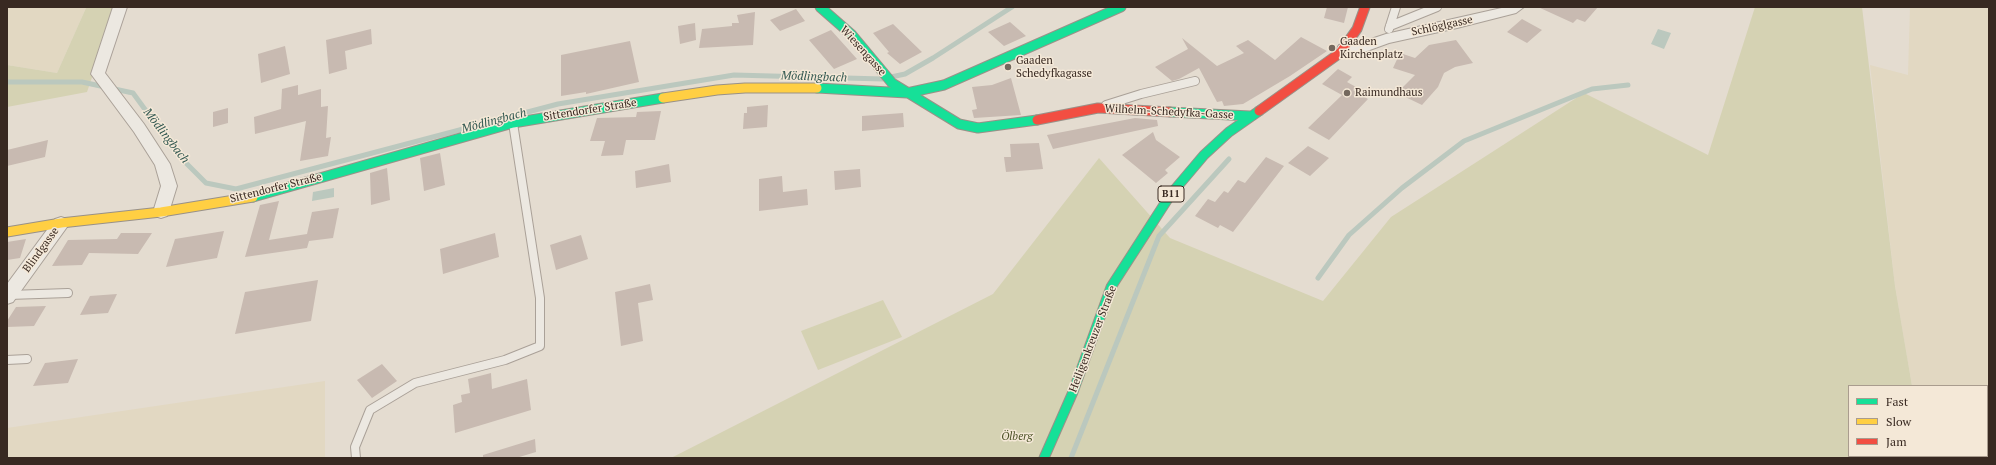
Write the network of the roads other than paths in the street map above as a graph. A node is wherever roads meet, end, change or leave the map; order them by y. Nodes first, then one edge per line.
1 (120, 7) edge
2 (820, 7) edge
3 (1121, 7) edge
4 (1365, 7) edge
5 (1396, 7) edge
6 (1437, 7) edge
7 (1517, 7) edge
8 (1388, 32) junction
9 (1344, 48) junction
10 (1195, 81) dead end
11 (907, 92) junction
12 (1098, 108) junction
13 (1250, 116) junction
14 (513, 123) junction
15 (161, 212) junction
16 (61, 223) junction
17 (7, 232) edge
18 (68, 292) dead end
19 (8, 296) edge
20 (27, 359) dead end
21 (7, 360) edge
22 (356, 458) edge
23 (1044, 458) edge

1 - 15 street
2 - 11 street, Wiesengasse
3 - 11 street, Sittendorfer Straße
4 - 9 street, B11
5 - 8 lane
6 - 8 lane
7 - 8 street, Schlöglgasse
8 - 9 street, Schlöglgasse
9 - 13 street, Heiligenkreuzer Straße / B11
10 - 12 lane
11 - 12 street, Wilhelm-Schedyfka-Gasse
11 - 14 street, Sittendorfer Straße
12 - 13 street, Wilhelm-Schedyfka-Gasse
13 - 23 street, Heiligenkreuzer Straße / B11
14 - 15 street, Sittendorfer Straße
14 - 22 lane
15 - 16 street, Sittendorfer Straße
16 - 17 street, Sittendorfer Straße
16 - 19 street, Blindgasse
18 - 19 lane
20 - 21 lane

